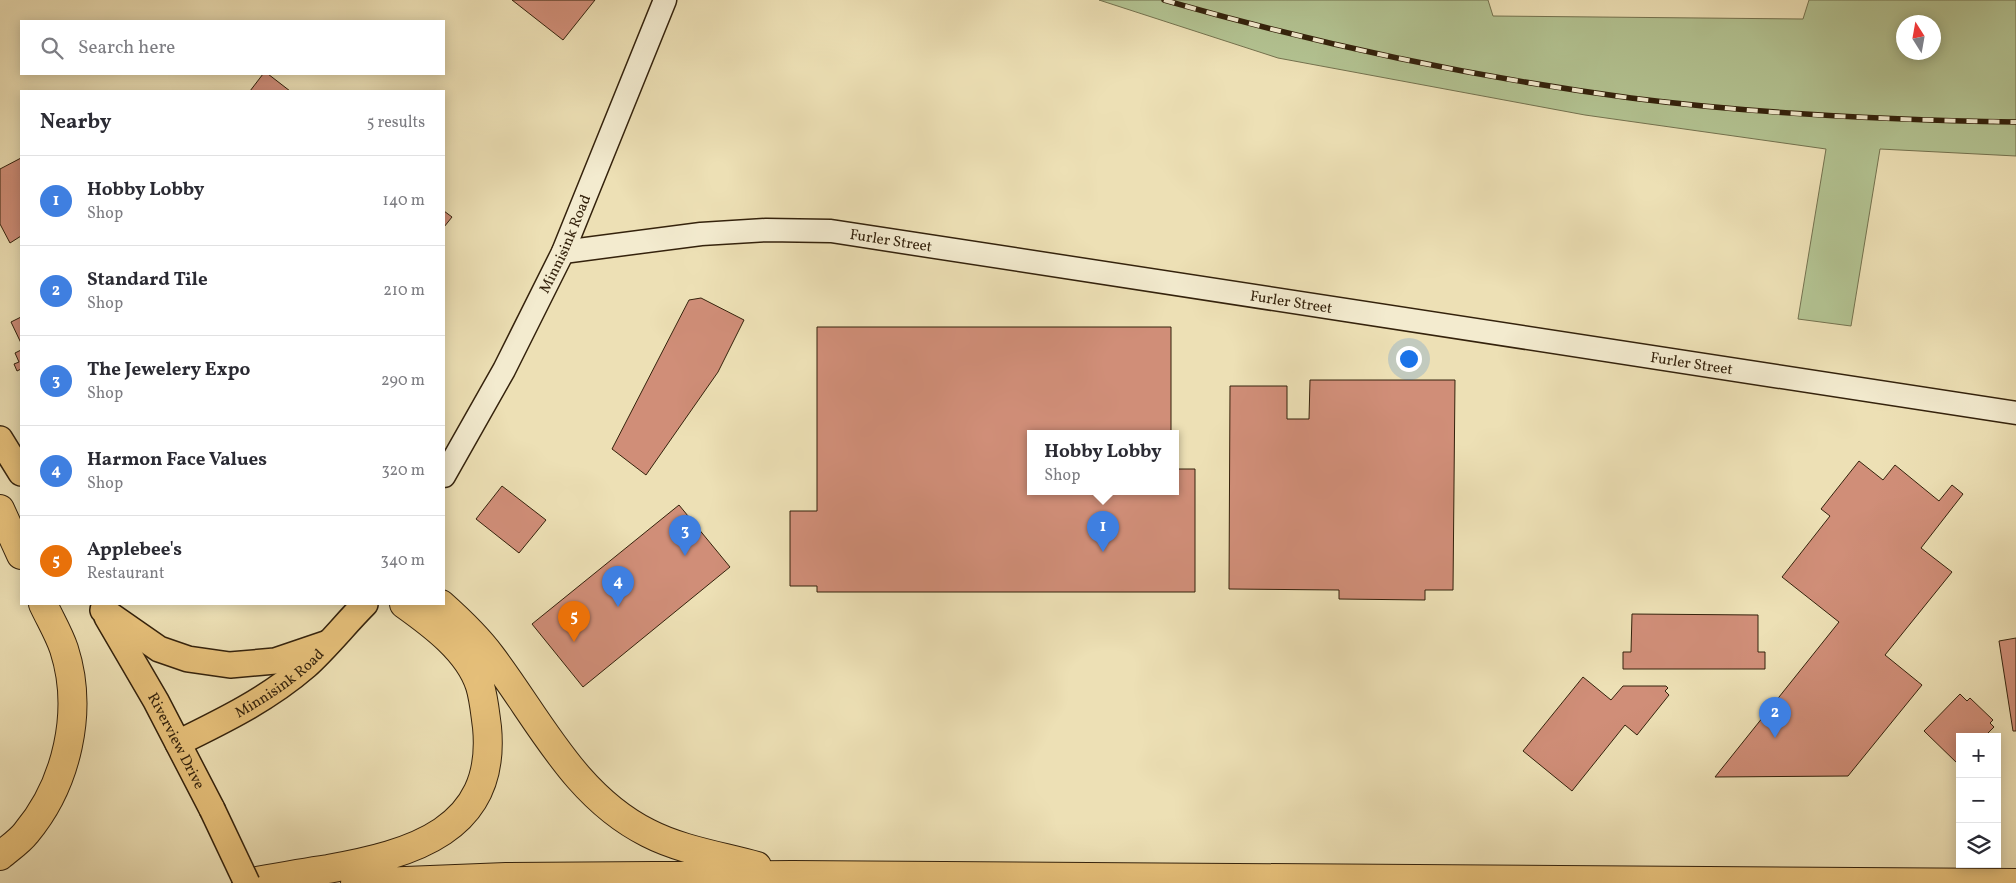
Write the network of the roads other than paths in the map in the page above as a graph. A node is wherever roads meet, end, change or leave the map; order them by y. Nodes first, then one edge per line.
1 (665, 0) edge
2 (564, 252) junction
3 (2016, 413) edge
4 (0, 439) edge
5 (20, 471) edge
6 (445, 474) edge
7 (0, 509) edge
8 (20, 553) edge
9 (44, 605) edge
10 (364, 605) edge
11 (405, 605) edge
12 (442, 605) edge
13 (101, 607) edge
14 (328, 643) junction
15 (178, 743) junction
16 (0, 856) edge
17 (792, 875) junction
18 (246, 883) edge
19 (355, 883) edge
20 (2016, 883) edge

1 - 2 street, Minnisink Road
2 - 3 street, Furler Street
2 - 6 street, Minnisink Road
4 - 5 main road
7 - 8 highway
9 - 16 highway
10 - 14 main road, Minnisink Road
11 - 18 highway
12 - 17 highway
13 - 14 main road
13 - 15 main road, Riverview Drive
14 - 15 main road, Minnisink Road
15 - 18 main road, Riverview Drive, bridge
17 - 19 highway
17 - 20 highway

